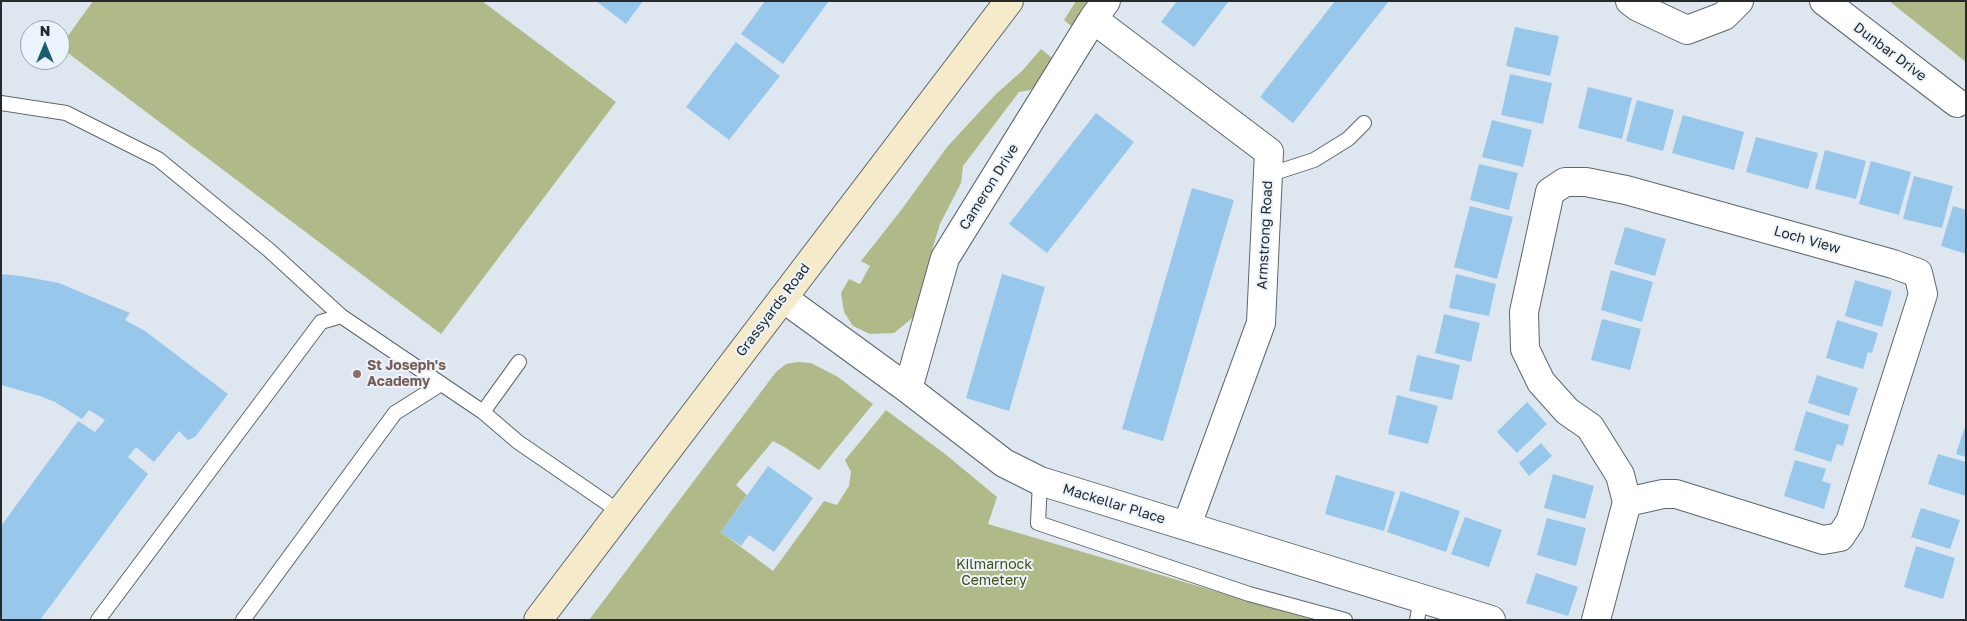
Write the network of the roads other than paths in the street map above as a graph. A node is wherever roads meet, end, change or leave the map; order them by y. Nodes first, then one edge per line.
1 (1009, 1) edge
2 (1630, 1) edge
3 (1739, 1) edge
4 (1824, 1) edge
5 (1100, 10) edge
6 (1, 103) edge
7 (1957, 103) dead end
8 (1364, 123) dead end
9 (1268, 175) junction
10 (783, 298) junction
11 (341, 316) junction
12 (519, 362) dead end
13 (441, 384) junction
14 (908, 390) junction
15 (483, 412) junction
16 (1040, 481) junction
17 (1627, 502) junction
18 (620, 512) junction
19 (1187, 525) junction
20 (1419, 609) edge
21 (1461, 615) edge
22 (98, 620) edge
23 (243, 620) edge
24 (538, 620) edge
25 (1345, 620) edge
26 (1491, 620) edge
27 (1596, 620) edge

1 - 10 main road, Grassyards Road
2 - 3 street
4 - 7 street, Dunbar Drive
5 - 9 street, Armstrong Road
5 - 14 street, Cameron Drive
6 - 11 lane
8 - 9 lane
9 - 19 street, Armstrong Road
10 - 14 street, Mackellar Place
10 - 18 main road, Grassyards Road
11 - 13 lane
11 - 22 lane
12 - 15 lane
13 - 15 lane
13 - 23 lane
14 - 16 street, Mackellar Place
15 - 18 lane
16 - 19 street, Mackellar Place
16 - 25 lane
17 - 17 street, Loch View
17 - 27 street, Loch View
18 - 24 main road, Grassyards Road
19 - 20 street, Mackellar Place
20 - 21 street, Mackellar Place
21 - 26 street, Mackellar Place

